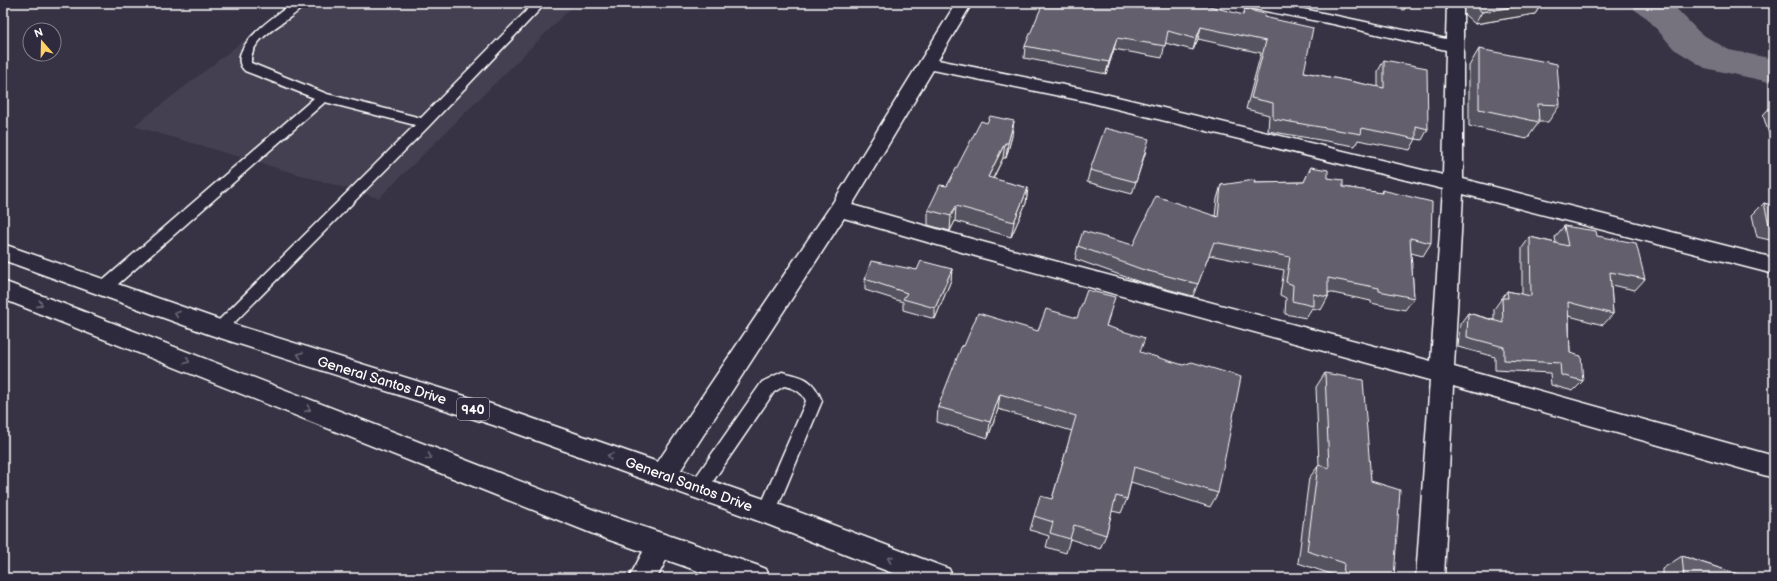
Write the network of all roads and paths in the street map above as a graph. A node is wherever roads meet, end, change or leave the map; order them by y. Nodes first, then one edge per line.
1 (300, 3) edge
2 (540, 3) edge
3 (964, 3) edge
4 (1249, 3) edge
5 (1455, 3) edge
6 (1454, 46) junction
7 (927, 64) junction
8 (323, 97) junction
9 (424, 123) junction
10 (1453, 184) junction
11 (839, 209) junction
12 (3, 252) edge
13 (1774, 266) edge
14 (104, 288) junction
15 (3, 290) edge
16 (219, 329) junction
17 (1441, 373) junction
18 (1774, 467) edge
19 (664, 474) junction
20 (699, 487) junction
21 (767, 512) junction
22 (660, 546) junction
23 (741, 575) edge
24 (643, 578) edge
25 (939, 578) edge
26 (1430, 578) edge

1 - 8 lane
2 - 9 lane
3 - 7 main road
4 - 6 main road
5 - 6 main road
6 - 10 main road
7 - 10 main road
7 - 11 main road
8 - 9 lane
8 - 14 lane
9 - 16 lane
10 - 13 main road
10 - 17 main road
11 - 17 main road
11 - 19 main road
12 - 14 main road, General Santos Drive / 940
16 -> 14 main road, General Santos Drive / 940
15 -> 22 main road
19 -> 16 main road, General Santos Drive / 940
17 - 18 main road
17 - 26 main road
19 - 20 main road, General Santos Drive / 940
20 - 21 main road, General Santos Drive / 940
20 - 21 lane
25 -> 21 main road, General Santos Drive / 940
22 - 23 main road
22 - 24 main road

